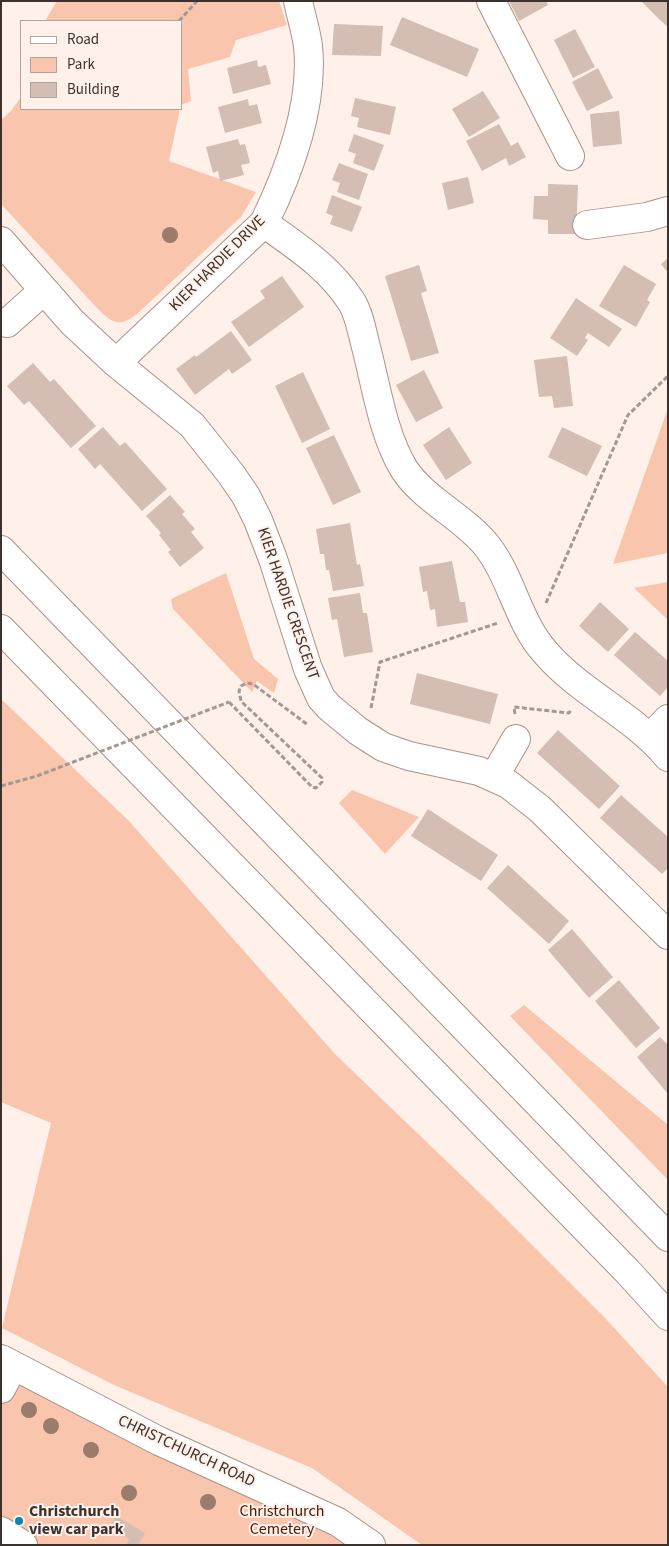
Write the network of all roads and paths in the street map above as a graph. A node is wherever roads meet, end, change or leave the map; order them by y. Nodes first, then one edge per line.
1 (197, 1) edge
2 (298, 1) edge
3 (491, 1) edge
4 (180, 20) edge
5 (570, 156) dead end
6 (668, 211) edge
7 (264, 223) junction
8 (587, 225) dead end
9 (1, 241) edge
10 (44, 290) junction
11 (7, 323) dead end
12 (116, 363) junction
13 (668, 376) edge
14 (1, 550) edge
15 (523, 615) junction
16 (1, 630) edge
17 (586, 690) junction
18 (310, 727) dead end
19 (358, 731) junction
20 (662, 738) edge
21 (516, 739) joint
22 (494, 777) junction
23 (1, 786) edge
24 (668, 935) edge
25 (668, 1237) edge
26 (668, 1316) edge
27 (5, 1371) edge
28 (1, 1531) edge
29 (24, 1545) edge
30 (371, 1545) edge

1 - 4 path
2 - 7 main road, KIER HARDIE DRIVE
3 - 5 main road
6 - 8 main road
7 - 12 main road, KIER HARDIE DRIVE
7 - 15 main road
9 - 10 main road, KIER HARDIE CRESCENT
10 - 11 main road
10 - 12 main road, KIER HARDIE CRESCENT
12 - 19 main road, KIER HARDIE CRESCENT
13 - 15 path
14 - 25 main road
15 - 17 main road
15 - 19 path
16 - 26 main road
17 - 20 main road
17 - 21 path
18 - 23 path, bridge
19 - 22 main road, KIER HARDIE CRESCENT
21 - 22 main road
22 - 24 main road, KIER HARDIE CRESCENT
27 - 30 main road, CHRISTCHURCH ROAD
28 - 29 main road

